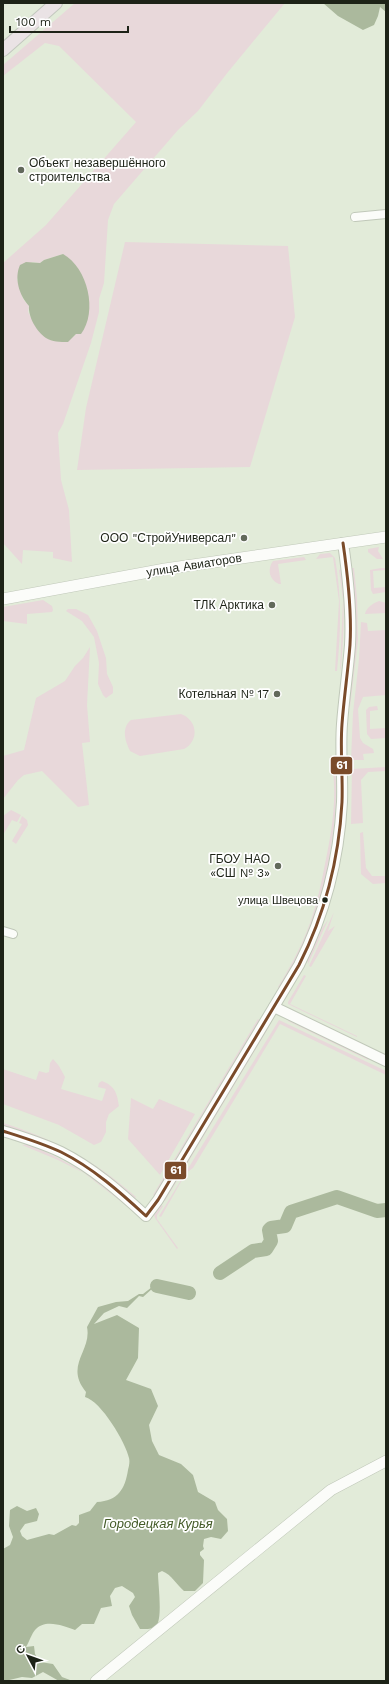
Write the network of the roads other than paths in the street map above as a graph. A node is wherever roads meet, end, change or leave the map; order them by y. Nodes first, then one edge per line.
1 (56, 3) edge
2 (3, 50) edge
3 (386, 214) edge
4 (355, 217) dead end
5 (386, 537) edge
6 (343, 543) junction
7 (3, 598) edge
8 (3, 931) edge
9 (12, 934) dead end
10 (274, 1007) junction
11 (386, 1061) edge
12 (3, 1131) edge
13 (386, 1461) edge
14 (96, 1681) edge

1 - 2 main road
3 - 4 street
5 - 6 main road, улица Авиаторов
6 - 7 main road, улица Авиаторов
6 - 10 street
8 - 9 street
10 - 11 street
10 - 12 street
13 - 14 main road

